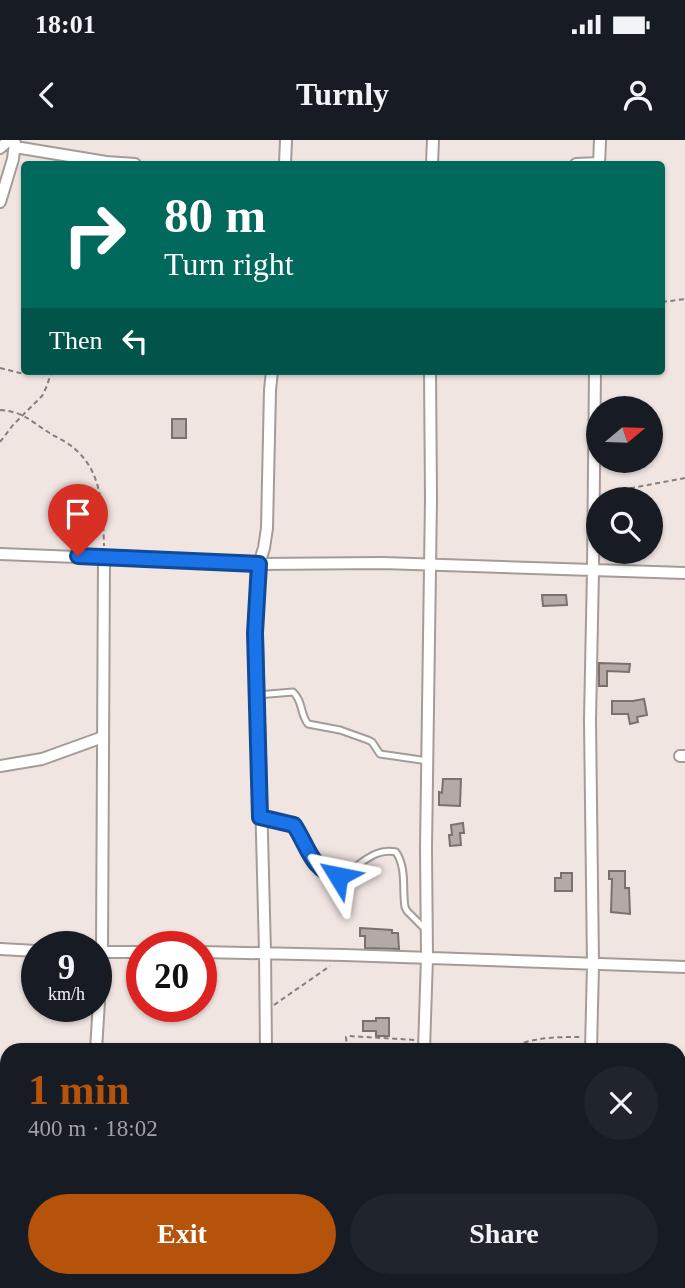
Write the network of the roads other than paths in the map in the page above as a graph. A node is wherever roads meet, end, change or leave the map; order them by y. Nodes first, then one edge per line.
1 (286, 140) edge
2 (433, 140) edge
3 (600, 140) edge
4 (13, 142) edge
5 (0, 148) edge
6 (101, 161) edge
7 (285, 161) edge
8 (432, 161) edge
9 (599, 161) edge
10 (0, 202) edge
11 (272, 375) edge
12 (430, 375) edge
13 (595, 375) edge
14 (0, 554) edge
15 (104, 557) junction
16 (259, 564) junction
17 (430, 565) junction
18 (593, 570) junction
19 (685, 573) edge
20 (257, 695) junction
21 (103, 737) junction
22 (428, 761) junction
23 (0, 766) edge
24 (260, 817) junction
25 (427, 930) junction
26 (99, 931) edge
27 (0, 949) edge
28 (21, 950) edge
29 (217, 952) edge
30 (265, 953) junction
31 (427, 957) junction
32 (593, 965) junction
33 (685, 967) edge
34 (97, 1022) edge
35 (96, 1043) edge
36 (266, 1043) edge
37 (424, 1043) edge
38 (591, 1043) edge

1 - 7 street
2 - 8 street
3 - 9 street
4 - 5 street
4 - 6 street
4 - 10 street
11 - 16 street
12 - 17 street
13 - 18 street
14 - 15 street
15 - 16 street
15 - 21 street
16 - 17 street
16 - 20 street
17 - 18 street
17 - 22 street
18 - 19 street
18 - 32 street
20 - 22 lane
20 - 24 street
21 - 23 street
21 - 26 street
22 - 25 street
24 - 25 lane
24 - 30 street
25 - 31 street
27 - 28 street
29 - 30 street
30 - 31 street
30 - 36 street
31 - 32 street
31 - 37 street
32 - 33 street
32 - 38 street
34 - 35 street

